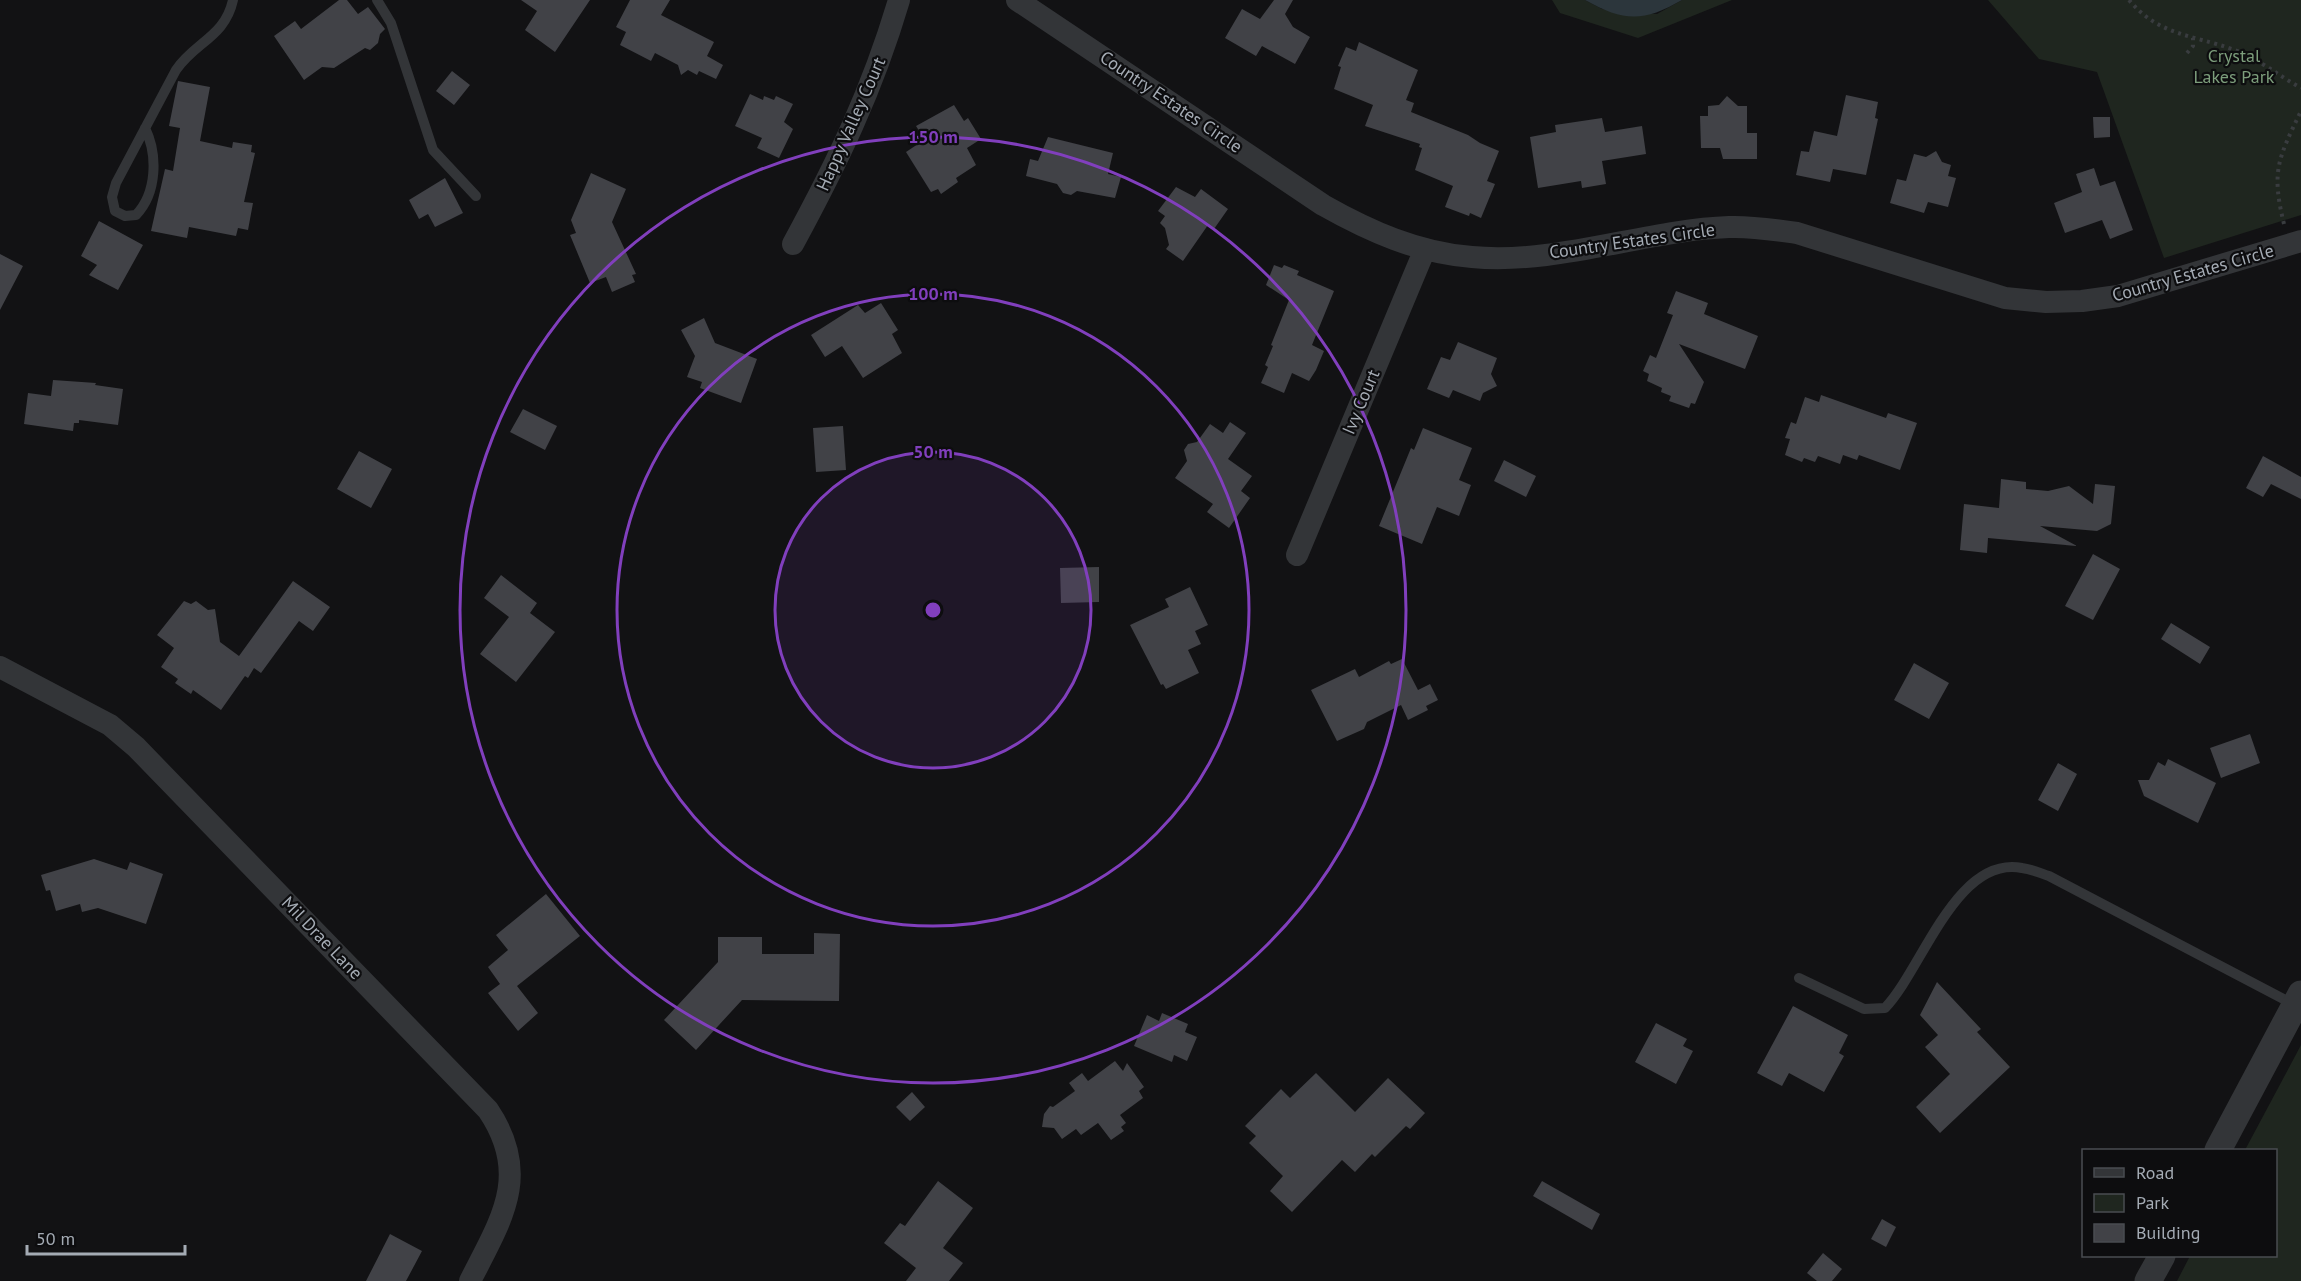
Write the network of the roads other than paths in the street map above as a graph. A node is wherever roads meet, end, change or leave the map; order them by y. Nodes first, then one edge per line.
1 (233, 0) edge
2 (377, 0) edge
3 (899, 0) edge
4 (1017, 0) edge
5 (145, 128) junction
6 (476, 196) dead end
7 (2301, 241) edge
8 (793, 244) dead end
9 (1425, 249) junction
10 (1297, 555) dead end
11 (0, 667) edge
12 (1799, 978) dead end
13 (2298, 999) edge
14 (2219, 1149) edge
15 (2161, 1257) edge
16 (470, 1281) edge
17 (2148, 1281) edge

1 - 5 lane
2 - 6 lane
3 - 8 street, Happy Valley Court
4 - 9 street, Country Estates Circle
5 - 5 lane
7 - 9 street, Country Estates Circle
9 - 10 street, Ivy Court
11 - 16 street, Mil Drae Lane
12 - 13 lane
13 - 14 street
15 - 17 street

